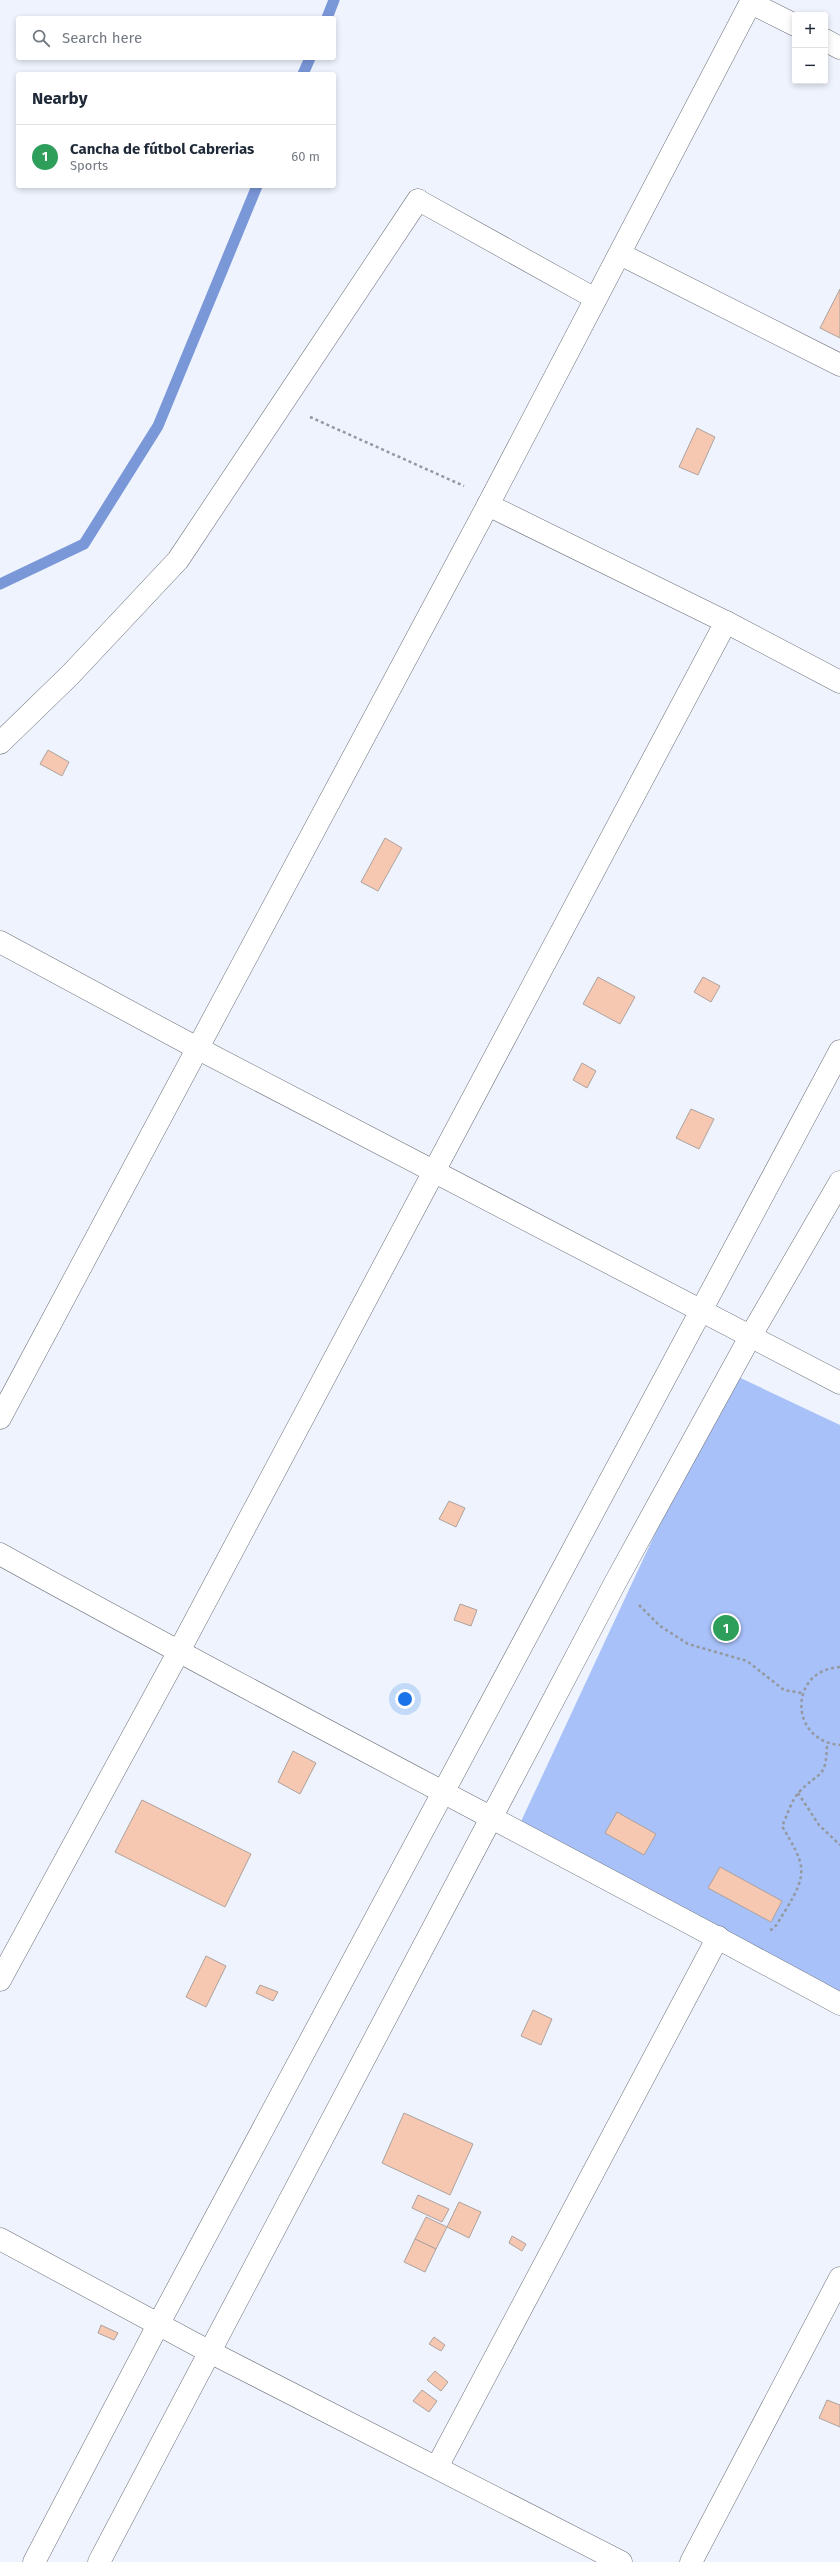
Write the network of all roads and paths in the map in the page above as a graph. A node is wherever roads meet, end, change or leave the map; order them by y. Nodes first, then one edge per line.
1 (752, 1) edge
2 (792, 23) edge
3 (828, 42) edge
4 (840, 48) edge
5 (418, 200) joint
6 (620, 254) junction
7 (596, 298) junction
8 (840, 365) edge
9 (281, 404) junction
10 (488, 505) junction
11 (726, 622) junction
12 (840, 682) edge
13 (0, 743) edge
14 (0, 942) edge
15 (197, 1048) junction
16 (840, 1050) edge
17 (433, 1169) junction
18 (840, 1182) edge
19 (700, 1309) junction
20 (750, 1337) junction
21 (840, 1384) edge
22 (0, 1418) edge
23 (0, 1554) edge
24 (615, 1583) junction
25 (178, 1653) junction
26 (840, 1667) edge
27 (802, 1692) junction
28 (827, 1744) junction
29 (840, 1745) edge
30 (443, 1791) junction
31 (798, 1793) junction
32 (490, 1816) junction
33 (840, 1845) edge
34 (765, 1931) dead end
35 (718, 1937) junction
36 (0, 1980) edge
37 (840, 2004) edge
38 (0, 2239) edge
39 (840, 2278) edge
40 (158, 2325) junction
41 (208, 2352) junction
42 (437, 2467) junction
43 (34, 2562) edge
44 (100, 2562) edge
45 (621, 2562) edge
46 (691, 2562) edge

1 - 2 street
1 - 6 street
3 - 4 street
5 - 7 lane
5 - 9 street
6 - 7 street
6 - 8 street
7 - 10 street
9 - 10 path
9 - 13 street
10 - 11 street
10 - 15 street
11 - 12 street
11 - 17 street
14 - 15 street
15 - 17 street
15 - 22 street
16 - 19 street
17 - 19 street
17 - 25 street
18 - 20 street
19 - 20 street
19 - 30 street
20 - 21 street
20 - 24 street
23 - 25 street
24 - 27 path
24 - 32 street
25 - 30 street
25 - 36 street
26 - 27 path
27 - 28 path
28 - 29 path
28 - 31 path
30 - 32 street
30 - 40 street
31 - 33 path
31 - 34 path
32 - 35 street
32 - 41 street
35 - 37 street
35 - 42 street
38 - 40 street
39 - 46 street
40 - 41 street
40 - 43 street
41 - 42 street
41 - 44 street
42 - 45 street

